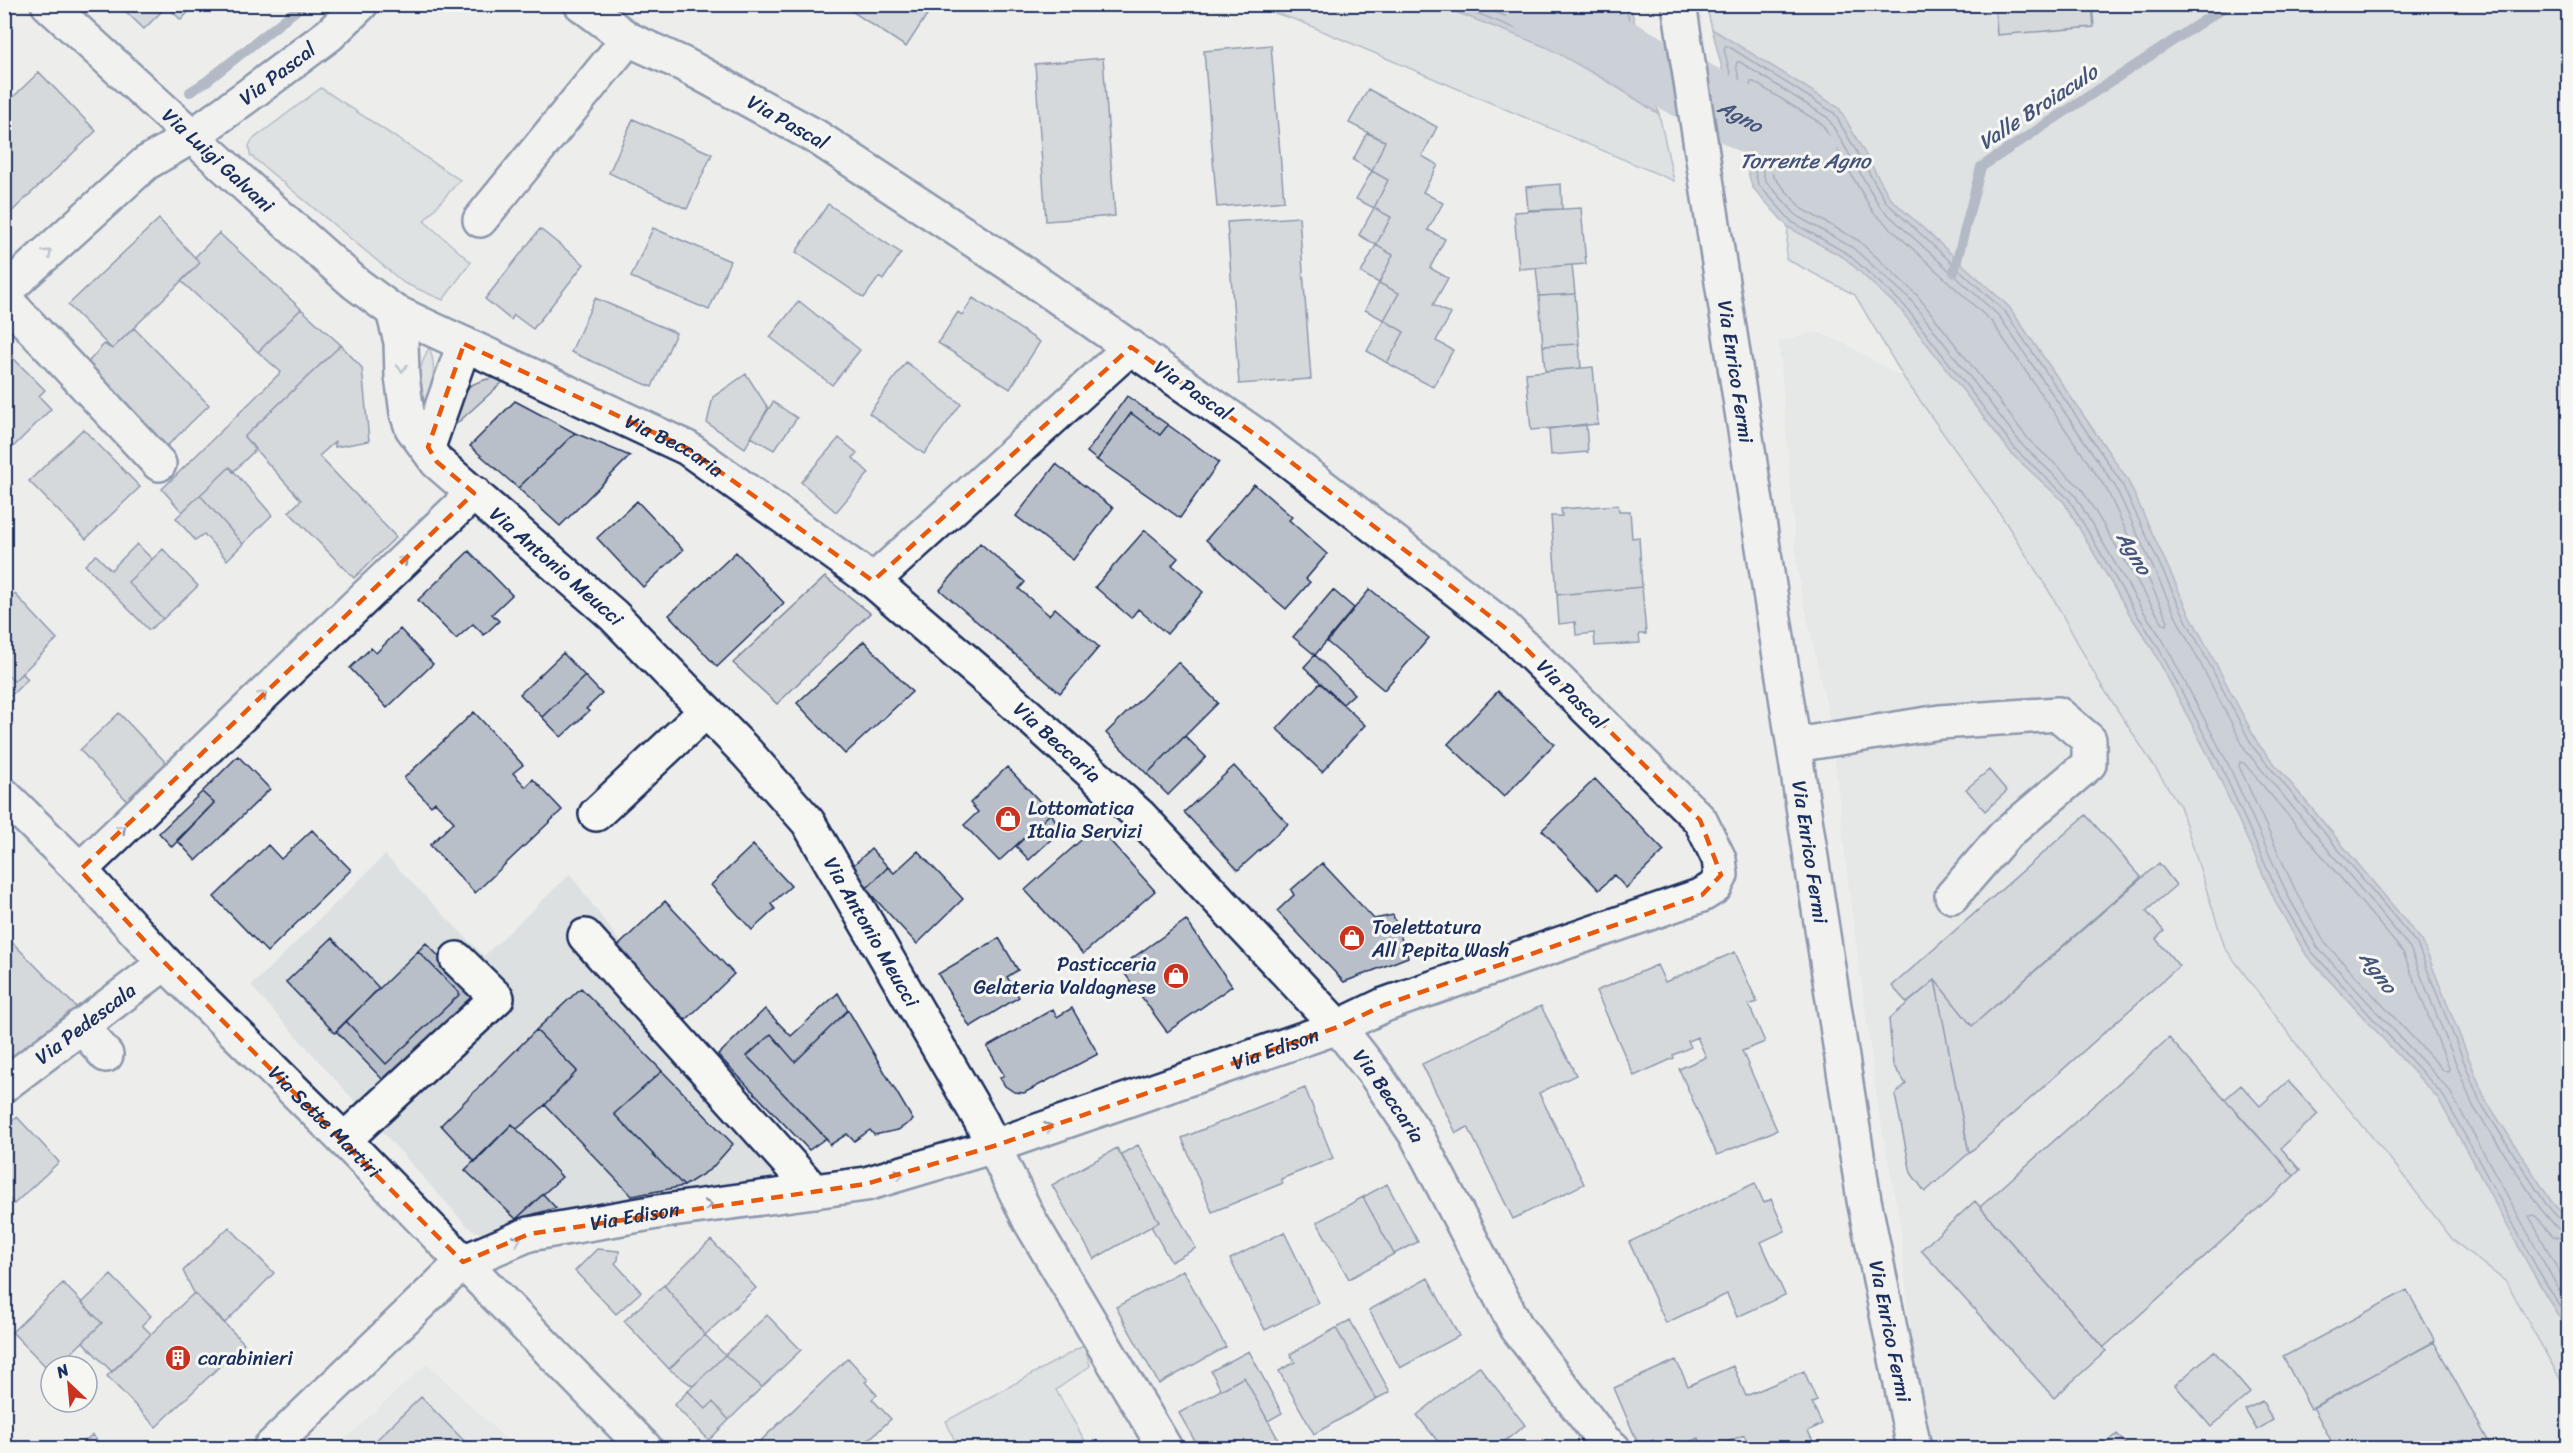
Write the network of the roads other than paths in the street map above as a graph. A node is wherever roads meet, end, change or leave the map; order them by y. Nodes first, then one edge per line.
1 (48, 4) edge
2 (361, 4) edge
3 (580, 4) edge
4 (1679, 4) edge
5 (627, 39) junction
6 (191, 137) junction
7 (480, 220) dead end
8 (4, 292) edge
9 (4, 298) edge
10 (393, 311) junction
11 (464, 344) junction
12 (1131, 347) junction
13 (428, 447) junction
14 (159, 464) dead end
15 (474, 493) junction
16 (873, 581) junction
17 (706, 711) junction
18 (1795, 745) junction
19 (4, 795) edge
20 (596, 814) dead end
21 (80, 870) junction
22 (1721, 875) joint
23 (1952, 896) dead end
24 (585, 936) dead end
25 (457, 959) dead end
26 (165, 963) junction
27 (81, 1026) junction
28 (1338, 1027) junction
29 (106, 1055) dead end
30 (4, 1085) edge
31 (344, 1140) junction
32 (994, 1146) junction
33 (814, 1191) junction
34 (463, 1262) junction
35 (270, 1449) edge
36 (645, 1449) edge
37 (1165, 1449) edge
38 (1613, 1449) edge
39 (1914, 1449) edge

1 - 6 street, Via Luigi Galvani
2 - 6 street, Via Pascal
3 - 5 street, Via Pascal
4 - 18 street, Via Enrico Fermi
5 - 7 street
5 - 12 street, Via Pascal
8 -> 6 street, Via Pascal
6 - 10 street, Via Luigi Galvani
9 - 14 street
10 - 11 street, Via Beccaria
10 -> 13 street, Via Antonio Meucci
11 - 13 street
11 - 16 street, Via Beccaria
12 - 16 street
12 - 22 street, Via Pascal
13 - 15 street, Via Antonio Meucci
15 - 17 street, Via Antonio Meucci
21 -> 15 street, Via Antonio Meucci
16 - 28 street, Via Beccaria
17 - 20 street
17 - 32 street, Via Antonio Meucci
18 - 23 street
18 - 39 street, Via Enrico Fermi
19 - 21 street, Via Sette Martiri
21 - 26 street, Via Sette Martiri
22 - 28 street, Via Edison
24 - 33 street
25 - 31 street
26 - 27 street, Via Pedescala
26 - 31 street, Via Sette Martiri
27 - 29 street
27 - 30 street, Via Pedescala
32 -> 28 street, Via Edison
28 - 38 street, Via Beccaria
31 - 34 street, Via Sette Martiri
33 -> 32 street, Via Edison
32 - 37 street, Via Antonio Meucci
34 -> 33 street, Via Edison
34 - 35 street
34 - 36 street, Via Sette Martiri

